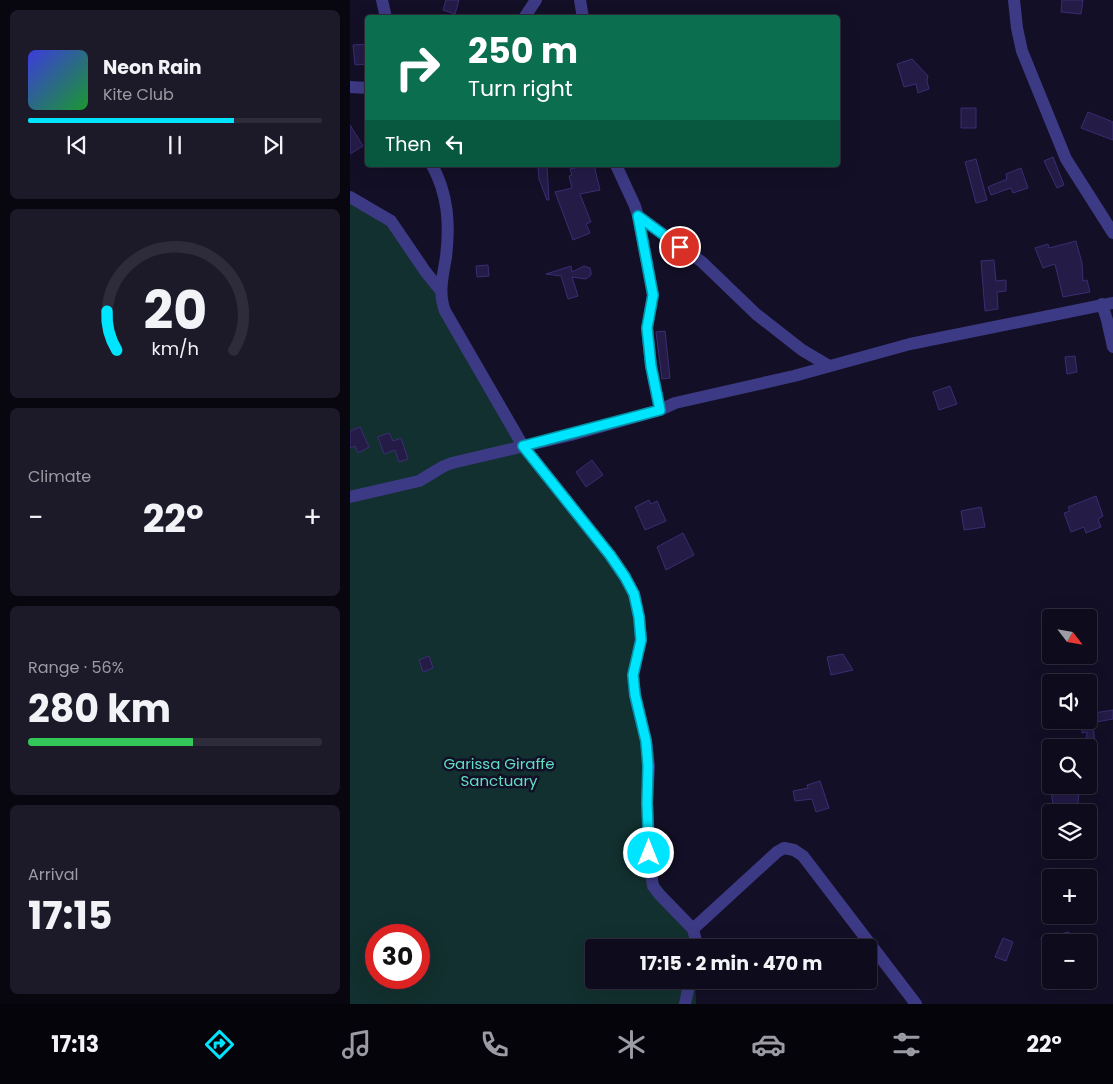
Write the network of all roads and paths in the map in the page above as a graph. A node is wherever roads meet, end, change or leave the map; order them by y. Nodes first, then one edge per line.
1 (382, 0) edge
2 (536, 0) edge
3 (580, 0) edge
4 (1014, 0) edge
5 (385, 15) edge
6 (526, 15) edge
7 (582, 15) edge
8 (350, 87) edge
9 (365, 88) edge
10 (433, 167) edge
11 (617, 167) edge
12 (350, 197) edge
13 (638, 216) junction
14 (1113, 233) edge
15 (441, 291) junction
16 (1107, 303) edge
17 (1113, 347) edge
18 (829, 366) junction
19 (660, 410) junction
20 (523, 446) junction
21 (350, 498) edge
22 (692, 929) junction
23 (695, 939) edge
24 (688, 989) edge
25 (685, 1004) edge
26 (916, 1004) edge

1 - 5 street
2 - 6 street
3 - 7 street
4 - 14 street
8 - 9 street
10 - 15 street
11 - 13 street
12 - 15 street
13 - 18 street
13 - 19 street
15 - 20 street
16 - 17 street
16 - 18 street
18 - 19 street
19 - 20 street
20 - 21 street
20 - 22 street
22 - 23 street
22 - 26 street
24 - 25 street

